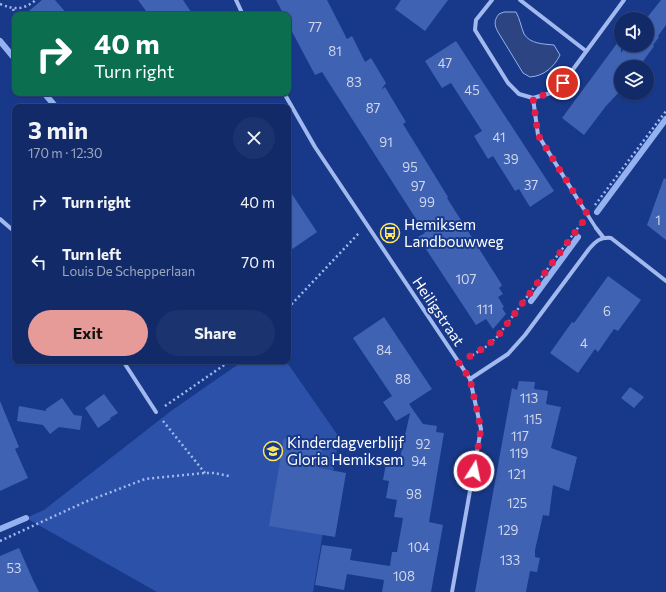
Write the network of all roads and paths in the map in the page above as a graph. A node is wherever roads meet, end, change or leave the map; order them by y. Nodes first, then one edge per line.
1 (36, 0) edge
2 (236, 0) edge
3 (492, 0) edge
4 (520, 0) edge
5 (624, 0) edge
6 (0, 4) edge
7 (12, 9) junction
8 (14, 12) edge
9 (242, 12) edge
10 (586, 51) junction
11 (533, 98) junction
12 (291, 105) edge
13 (666, 111) edge
14 (580, 203) joint
15 (588, 215) junction
16 (0, 219) edge
17 (367, 225) junction
18 (596, 228) joint
19 (12, 229) edge
20 (603, 237) junction
21 (666, 281) edge
22 (291, 305) edge
23 (459, 363) junction
24 (125, 364) edge
25 (226, 364) edge
26 (470, 379) junction
27 (156, 412) junction
28 (205, 473) junction
29 (229, 476) dead end
30 (0, 541) edge
31 (452, 592) edge

1 - 7 path
2 - 9 street
3 - 11 street
4 - 10 street
5 - 10 street
6 - 7 path
7 - 8 path
10 - 11 street
11 - 14 street
12 - 17 street, Heiligstraat
13 - 15 path
14 - 15 street
15 - 18 street
15 - 23 path
16 - 19 street
17 - 22 path
17 - 23 street, Heiligstraat
18 - 20 street
20 - 21 street
20 - 26 street
23 - 26 street, Heiligstraat
24 - 27 street
25 - 27 path
26 - 31 street, Heiligstraat
27 - 28 path
28 - 29 path
28 - 30 path

